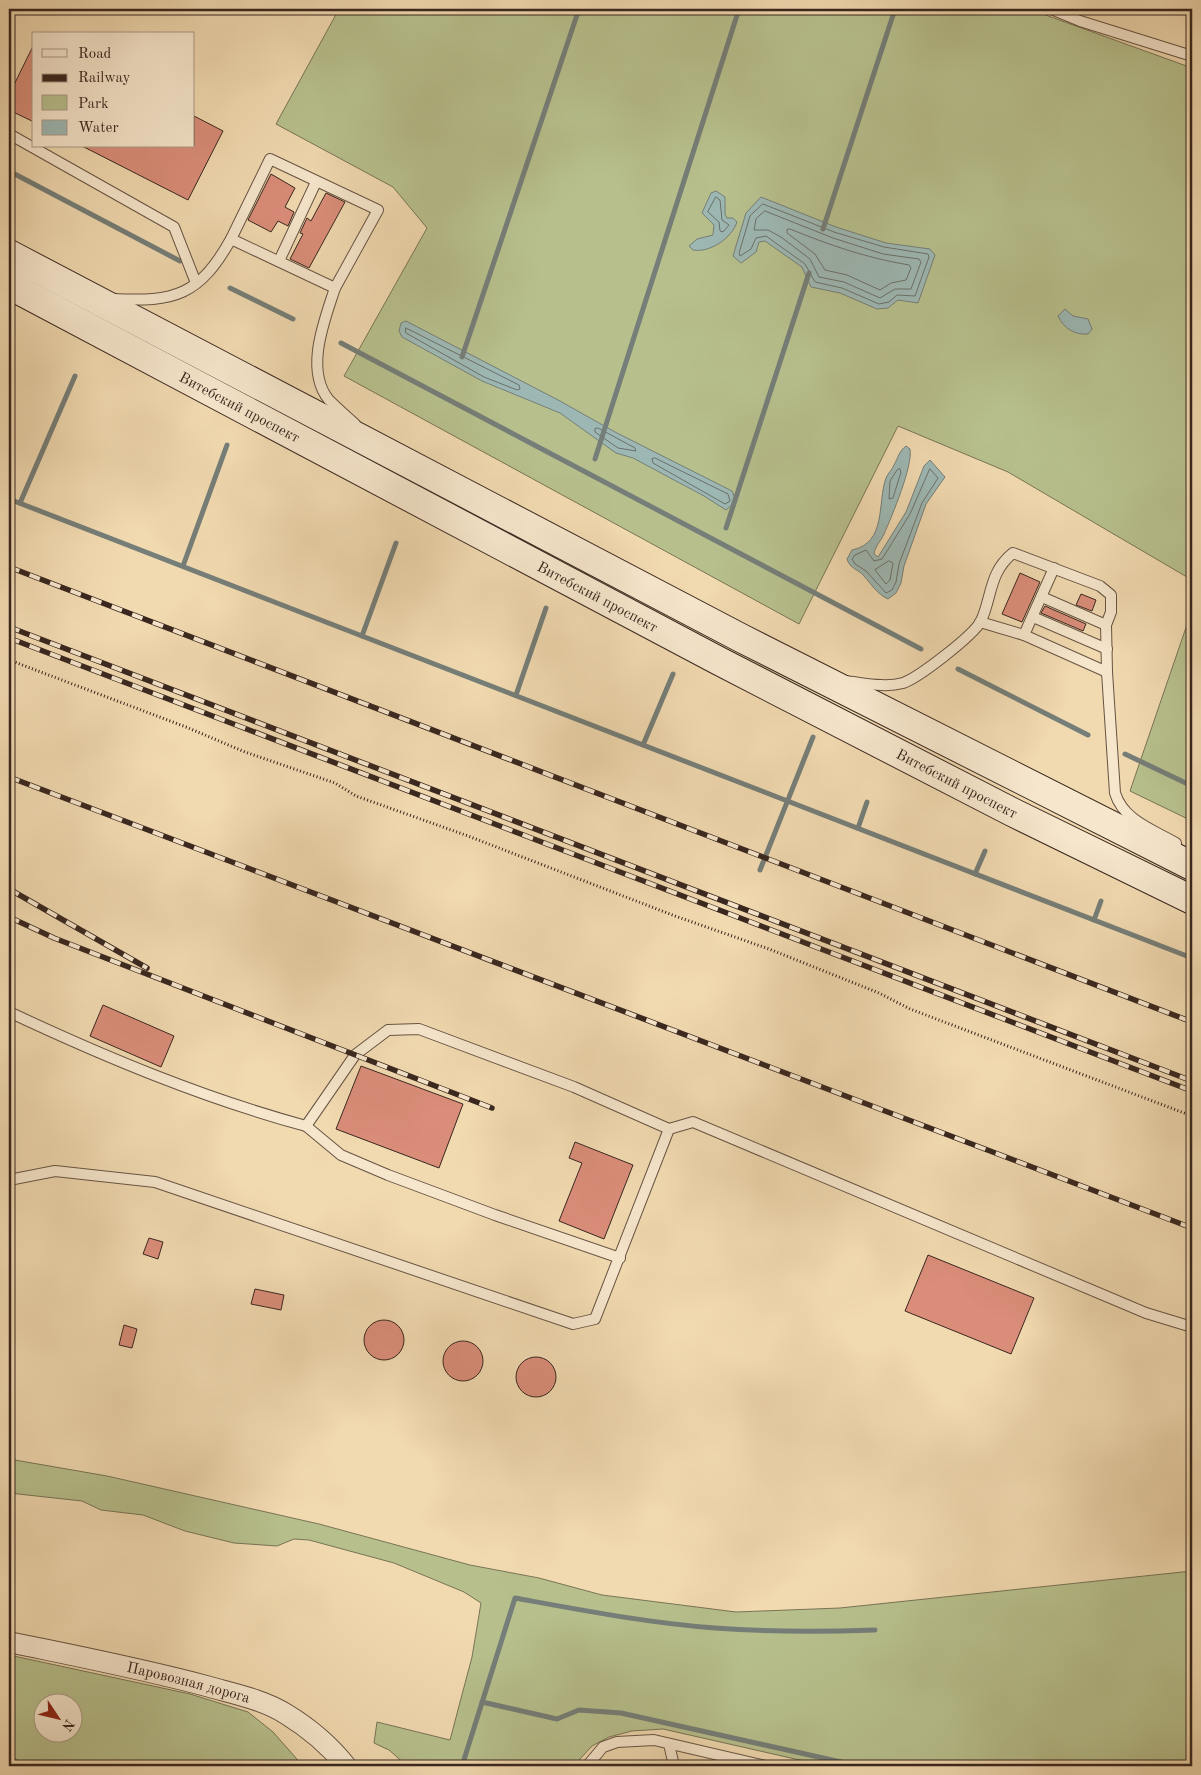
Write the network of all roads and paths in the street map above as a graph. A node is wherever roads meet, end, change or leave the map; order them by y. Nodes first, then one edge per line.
1 (1051, 9) edge
2 (1192, 56) edge
3 (9, 134) edge
4 (32, 147) edge
5 (34, 148) edge
6 (316, 182) junction
7 (231, 239) junction
8 (9, 254) edge
9 (279, 261) junction
10 (196, 283) junction
11 (9, 285) edge
12 (335, 288) junction
13 (94, 298) junction
14 (381, 448) junction
15 (1054, 568) junction
16 (1042, 597) junction
17 (1033, 617) junction
18 (980, 622) junction
19 (1106, 625) junction
20 (1024, 635) junction
21 (1107, 649) junction
22 (9, 660) edge
23 (1107, 672) junction
24 (818, 678) junction
25 (1188, 857) edge
26 (1192, 900) edge
27 (9, 1012) edge
28 (1192, 1116) edge
29 (306, 1126) junction
30 (669, 1129) junction
31 (9, 1180) edge
32 (620, 1258) junction
33 (1192, 1327) edge
34 (9, 1642) edge
35 (669, 1744) junction
36 (346, 1766) edge
37 (587, 1766) edge
38 (674, 1766) edge
39 (766, 1766) edge

1 - 2 lane
3 - 4 lane
5 - 10 lane
6 - 7 lane
6 - 9 lane
6 - 12 lane
7 - 9 lane
7 - 10 lane
8 - 13 main road, Витебский проспект
9 - 12 lane
10 - 13 lane
11 - 26 main road, Витебский проспект
12 - 14 lane
13 - 14 main road, Витебский проспект
14 - 24 main road, Витебский проспект
15 - 16 lane
15 - 18 lane
15 - 19 lane
16 - 17 lane
16 - 19 lane
17 - 20 lane
17 - 21 lane
18 - 20 lane
18 - 24 lane
19 - 21 lane
20 - 23 lane
21 - 23 lane
22 - 28 path
23 - 25 lane
24 - 25 main road, Витебский проспект
27 - 29 lane
29 - 30 lane
29 - 32 lane
30 - 32 lane
30 - 33 lane
31 - 32 lane
34 - 36 street, Паровозная дорога
35 - 37 lane
35 - 38 lane
35 - 39 lane

